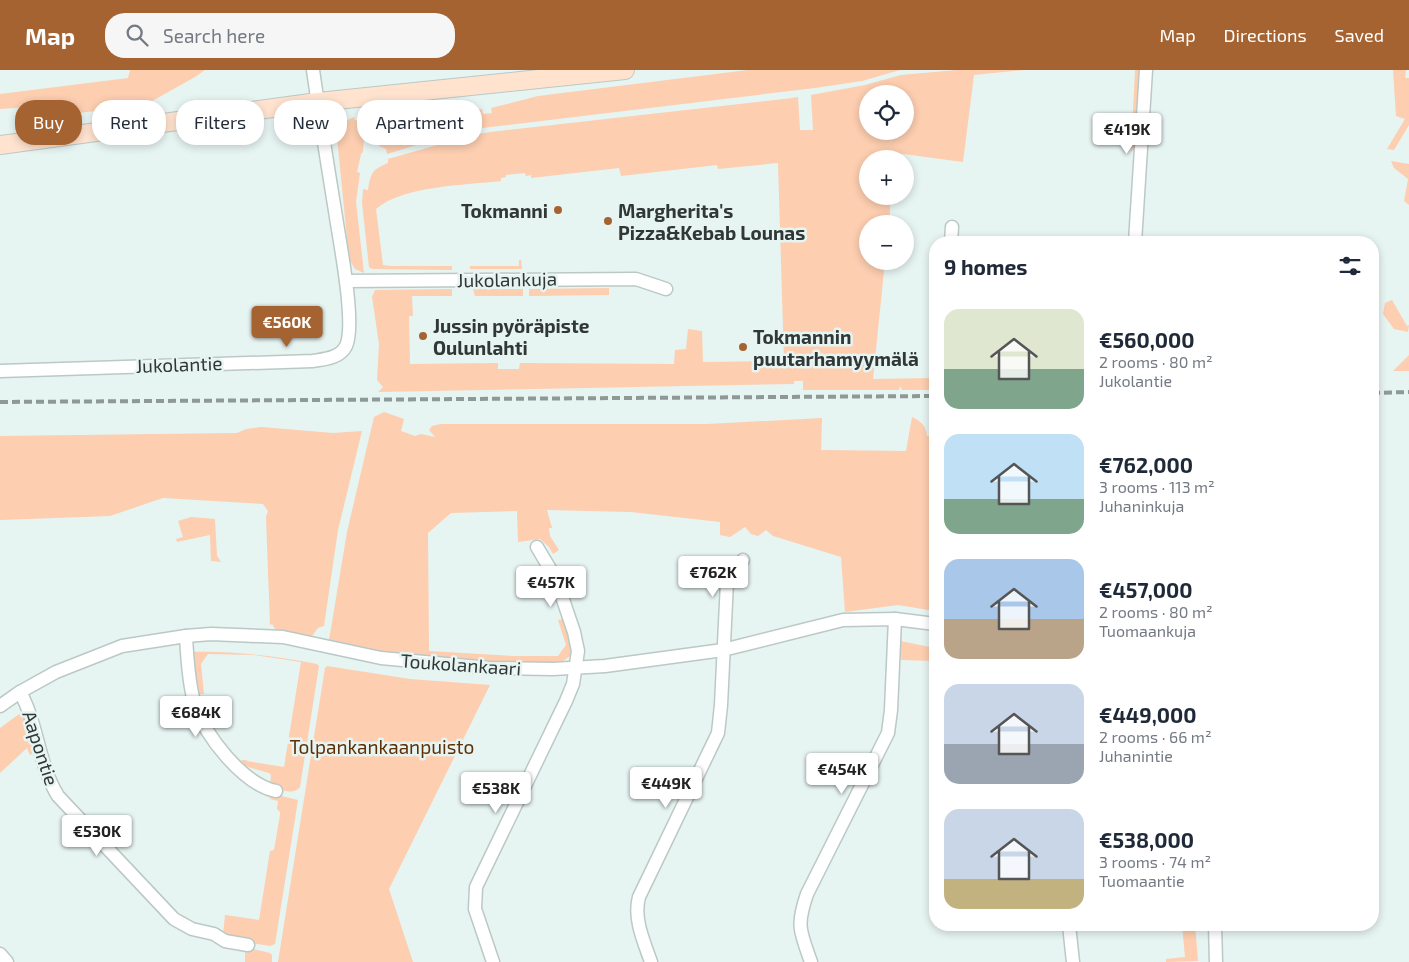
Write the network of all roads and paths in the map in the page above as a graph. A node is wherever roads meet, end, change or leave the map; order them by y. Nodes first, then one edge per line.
1 (313, 70) edge
2 (626, 70) edge
3 (1146, 70) edge
4 (318, 100) edge
5 (337, 100) edge
6 (274, 108) edge
7 (0, 145) edge
8 (325, 145) edge
9 (952, 227) dead end
10 (951, 236) edge
11 (1135, 236) edge
12 (346, 281) junction
13 (666, 289) dead end
14 (0, 371) edge
15 (537, 547) dead end
16 (743, 560) dead end
17 (896, 619) junction
18 (929, 623) edge
19 (186, 636) junction
20 (723, 650) junction
21 (575, 668) junction
22 (20, 692) junction
23 (0, 706) edge
24 (276, 791) dead end
25 (1070, 931) edge
26 (1215, 931) edge
27 (248, 945) dead end
28 (0, 954) edge
29 (7, 962) edge
30 (493, 962) edge
31 (651, 962) edge
32 (811, 962) edge
33 (1074, 962) edge
34 (1216, 962) edge

1 - 4 street, Jukolantie
2 - 5 main road
3 - 11 street
6 - 7 main road
8 - 12 street, Jukolantie
9 - 10 street
12 - 13 street, Jukolankuja
12 - 14 street, Jukolantie
15 - 21 street
16 - 20 street
17 - 18 street, Toukolankaari
17 - 20 street, Toukolankaari
17 - 32 street
19 - 21 street, Toukolankaari
19 - 22 street, Toukolankaari
19 - 24 street
20 - 21 street, Toukolankaari
20 - 31 street
21 - 30 street
22 - 23 street, Toukolankaari
22 - 27 street, Aapontie
25 - 33 street
26 - 34 street
28 - 29 street

